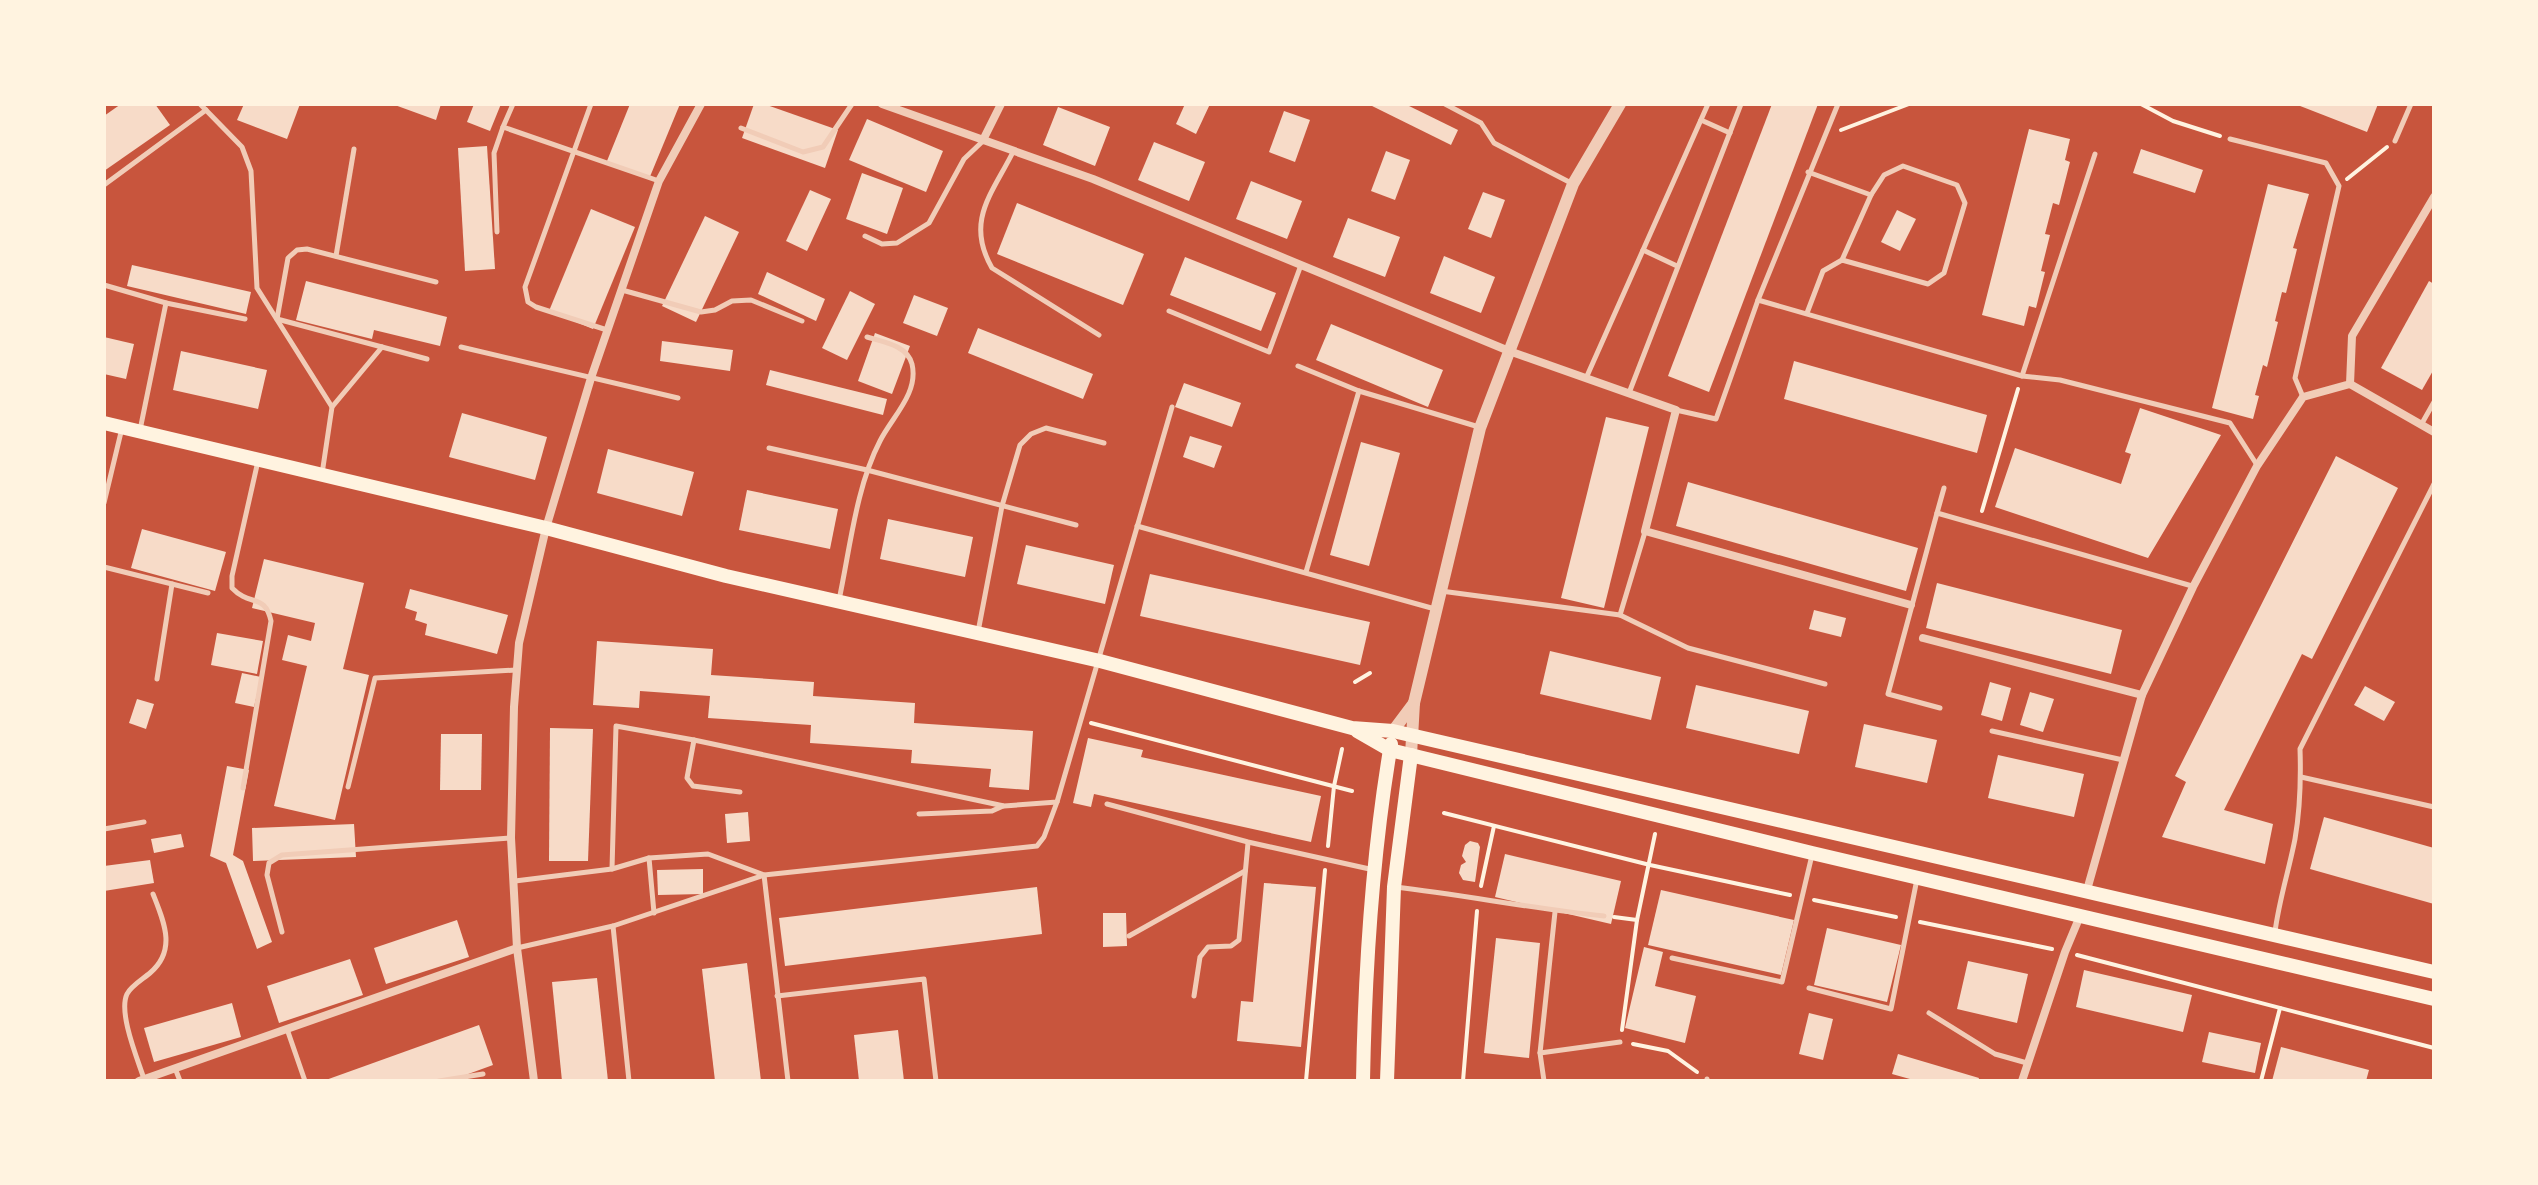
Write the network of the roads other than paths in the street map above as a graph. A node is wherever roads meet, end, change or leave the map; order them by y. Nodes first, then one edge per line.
1 (200, 104) edge
2 (513, 104) edge
3 (591, 104) edge
4 (701, 104) edge
5 (852, 104) edge
6 (882, 104) edge
7 (1001, 104) edge
8 (1445, 104) edge
9 (1620, 104) edge
10 (1708, 104) edge
11 (1741, 104) edge
12 (1838, 104) edge
13 (2411, 104) edge
14 (206, 110) junction
15 (1701, 120) junction
16 (503, 127) junction
17 (741, 128) dead end
18 (1730, 133) junction
19 (2230, 139) road end
20 (983, 140) junction
21 (2395, 141) road end
22 (354, 149) dead end
23 (1014, 151) junction
24 (575, 152) junction
25 (2095, 154) dead end
26 (1808, 172) junction
27 (659, 181) junction
28 (1573, 184) junction
29 (104, 185) edge
30 (1871, 195) junction
31 (2434, 197) edge
32 (497, 232) dead end
33 (865, 236) dead end
34 (1643, 250) junction
35 (336, 256) junction
36 (1842, 260) junction
37 (1301, 265) junction
38 (1677, 266) junction
39 (436, 282) dead end
40 (104, 285) edge
41 (622, 290) junction
42 (1758, 300) junction
43 (166, 303) junction
44 (1169, 311) dead end
45 (1807, 313) junction
46 (245, 319) dead end
47 (277, 319) junction
48 (802, 321) dead end
49 (607, 330) junction
50 (1099, 335) dead end
51 (867, 337) dead end
52 (382, 347) junction
53 (461, 347) dead end
54 (1509, 351) junction
55 (427, 359) dead end
56 (1298, 366) dead end
57 (1587, 376) junction
58 (2022, 376) junction
59 (591, 378) junction
60 (2350, 384) junction
61 (1359, 391) junction
62 (1629, 393) junction
63 (2303, 397) junction
64 (678, 398) dead end
65 (2434, 402) edge
66 (332, 407) junction
67 (1172, 407) dead end
68 (1676, 410) junction
69 (104, 423) edge
70 (2421, 425) junction
71 (123, 427) junction
72 (1480, 428) junction
73 (140, 431) junction
74 (2434, 432) edge
75 (1104, 443) dead end
76 (769, 448) dead end
77 (258, 460) junction
78 (2257, 466) junction
79 (867, 470) junction
80 (322, 475) junction
81 (2434, 484) edge
82 (1944, 488) dead end
83 (104, 503) edge
84 (1002, 506) junction
85 (1937, 513) junction
86 (1076, 525) dead end
87 (1137, 526) junction
88 (546, 528) junction
89 (1645, 531) junction
90 (104, 567) edge
91 (1306, 572) junction
92 (172, 584) junction
93 (2193, 587) junction
94 (1440, 591) junction
95 (208, 593) dead end
96 (839, 600) junction
97 (1911, 605) junction
98 (1436, 610) junction
99 (1620, 615) junction
100 (978, 633) junction
101 (1923, 638) dead end
102 (1100, 661) junction
103 (516, 670) junction
104 (157, 679) dead end
105 (1825, 684) dead end
106 (2142, 695) junction
107 (1414, 703) junction
108 (1940, 708) dead end
109 (1352, 728) junction
110 (1393, 731) junction
111 (1992, 731) dead end
112 (1414, 736) junction
113 (694, 740) junction
114 (1390, 750) junction
115 (1411, 755) junction
116 (2123, 760) junction
117 (2301, 777) junction
118 (348, 787) dead end
119 (243, 788) dead end
120 (740, 792) dead end
121 (1057, 802) junction
122 (1107, 804) dead end
123 (1004, 806) junction
124 (2434, 807) edge
125 (919, 814) dead end
126 (144, 822) dead end
127 (104, 829) edge
128 (511, 838) junction
129 (1248, 842) junction
130 (1812, 853) junction
131 (649, 858) junction
132 (612, 869) junction
133 (1246, 870) junction
134 (1374, 870) junction
135 (764, 875) junction
136 (1917, 878) junction
137 (515, 881) junction
138 (1394, 887) junction
139 (2087, 890) junction
140 (153, 894) dead end
141 (1555, 912) junction
142 (654, 913) junction
143 (1604, 916) road end
144 (2080, 916) junction
145 (613, 926) junction
146 (282, 932) dead end
147 (2275, 935) junction
148 (1129, 936) dead end
149 (517, 948) junction
150 (1672, 958) dead end
151 (2434, 972) edge
152 (1809, 988) dead end
153 (777, 996) junction
154 (1194, 996) dead end
155 (2434, 999) edge
156 (1929, 1013) dead end
157 (287, 1029) junction
158 (1620, 1042) road end
159 (1540, 1053) junction
160 (2028, 1064) junction
161 (175, 1068) junction
162 (483, 1074) dead end
163 (142, 1080) edge
164 (447, 1080) edge
165 (180, 1081) edge
166 (305, 1081) edge
167 (439, 1081) edge
168 (534, 1081) edge
169 (629, 1081) edge
170 (788, 1081) edge
171 (936, 1081) edge
172 (1351, 1081) edge
173 (1363, 1081) edge
174 (1387, 1081) edge
175 (1544, 1081) edge
176 (2022, 1081) edge

1 - 14 lane
2 - 16 lane
3 - 24 lane
4 - 27 street
5 - 17 lane
6 - 20 street
7 - 20 street
8 - 28 lane
9 - 28 street
10 - 15 lane
11 - 18 lane
12 - 26 lane
13 - 21 lane
14 - 29 lane
14 - 47 lane
15 - 18 lane
15 - 34 lane
16 - 24 lane
16 - 32 lane
18 - 38 lane
19 - 63 lane
20 - 23 street
20 - 33 lane
22 - 35 lane
23 - 37 street
23 - 50 lane
24 - 27 lane
24 - 49 lane
25 - 58 lane
26 - 30 lane
26 - 42 lane
27 - 41 street
28 - 54 street
30 - 36 lane
30 - 36 lane
31 - 60 street
34 - 38 lane
34 - 57 lane
35 - 39 lane
35 - 47 lane
36 - 45 lane
37 - 44 lane
37 - 54 street
38 - 62 lane
40 - 43 lane
41 - 48 lane
41 - 49 street
42 - 45 lane
42 - 68 lane
43 - 46 lane
43 - 73 lane
45 - 58 lane
47 - 52 lane
47 - 66 lane
49 - 59 street
51 - 79 lane
52 - 55 lane
52 - 66 lane
53 - 59 lane
54 - 57 street
54 - 72 street
56 - 61 lane
57 - 62 street
58 - 78 lane
59 - 64 lane
59 - 88 street
60 - 63 street
60 - 70 street
61 - 72 lane
61 - 91 lane
62 - 68 street
63 - 78 street
65 - 70 lane
66 - 80 lane
67 - 87 lane
68 - 89 street
69 - 71 main road
70 - 74 street
71 - 73 main road
71 - 83 lane
72 - 94 street
73 - 77 main road
75 - 84 lane
76 - 79 lane
77 - 80 main road
77 - 119 lane
78 - 93 street
79 - 84 lane
79 - 96 lane
80 - 88 main road
81 - 117 lane
82 - 85 lane
84 - 86 lane
84 - 100 lane
85 - 93 lane
85 - 97 lane
87 - 91 lane
87 - 102 lane
88 - 96 main road
88 - 103 street
89 - 97 street
89 - 99 lane
90 - 92 lane
91 - 98 lane
92 - 95 lane
92 - 104 lane
93 - 106 street
94 - 98 street
94 - 99 lane
96 - 100 main road
97 - 108 lane
98 - 107 street
99 - 105 lane
100 - 102 main road
101 - 106 street
102 - 109 main road
102 - 121 lane
103 - 118 lane
103 - 128 street
106 - 116 street
107 - 110 street
107 - 112 street
109 - 110 main road
109 - 114 main road
110 - 112 main road
110 - 114 main road
111 - 116 lane
112 - 115 street
112 - 139 main road
113 - 120 lane
113 - 123 lane
113 - 132 lane
114 - 115 main road
114 - 134 main road
115 - 130 main road
115 - 138 main road
116 - 139 street
117 - 124 lane
117 - 147 lane
121 - 123 lane
121 - 135 lane
122 - 129 lane
123 - 125 lane
126 - 127 lane
128 - 137 street
128 - 146 lane
129 - 133 lane
129 - 134 lane
130 - 136 main road
130 - 150 lane
131 - 132 lane
131 - 135 lane
131 - 142 lane
132 - 137 lane
133 - 148 lane
133 - 154 lane
134 - 173 main road
135 - 142 lane
135 - 153 lane
136 - 144 main road
136 - 152 lane
137 - 149 street
138 - 141 lane
138 - 174 main road
139 - 144 main road
139 - 147 main road
140 - 163 lane
141 - 143 lane
141 - 159 lane
142 - 145 lane
144 - 155 main road
144 - 160 street
145 - 149 lane
145 - 169 lane
147 - 151 main road
149 - 157 street
149 - 168 street
153 - 170 lane
153 - 171 lane
156 - 160 lane
157 - 161 street
157 - 166 lane
158 - 159 lane
159 - 175 lane
160 - 176 street
161 - 163 street
161 - 165 lane
162 - 164 lane
164 - 167 lane
172 - 173 lane

